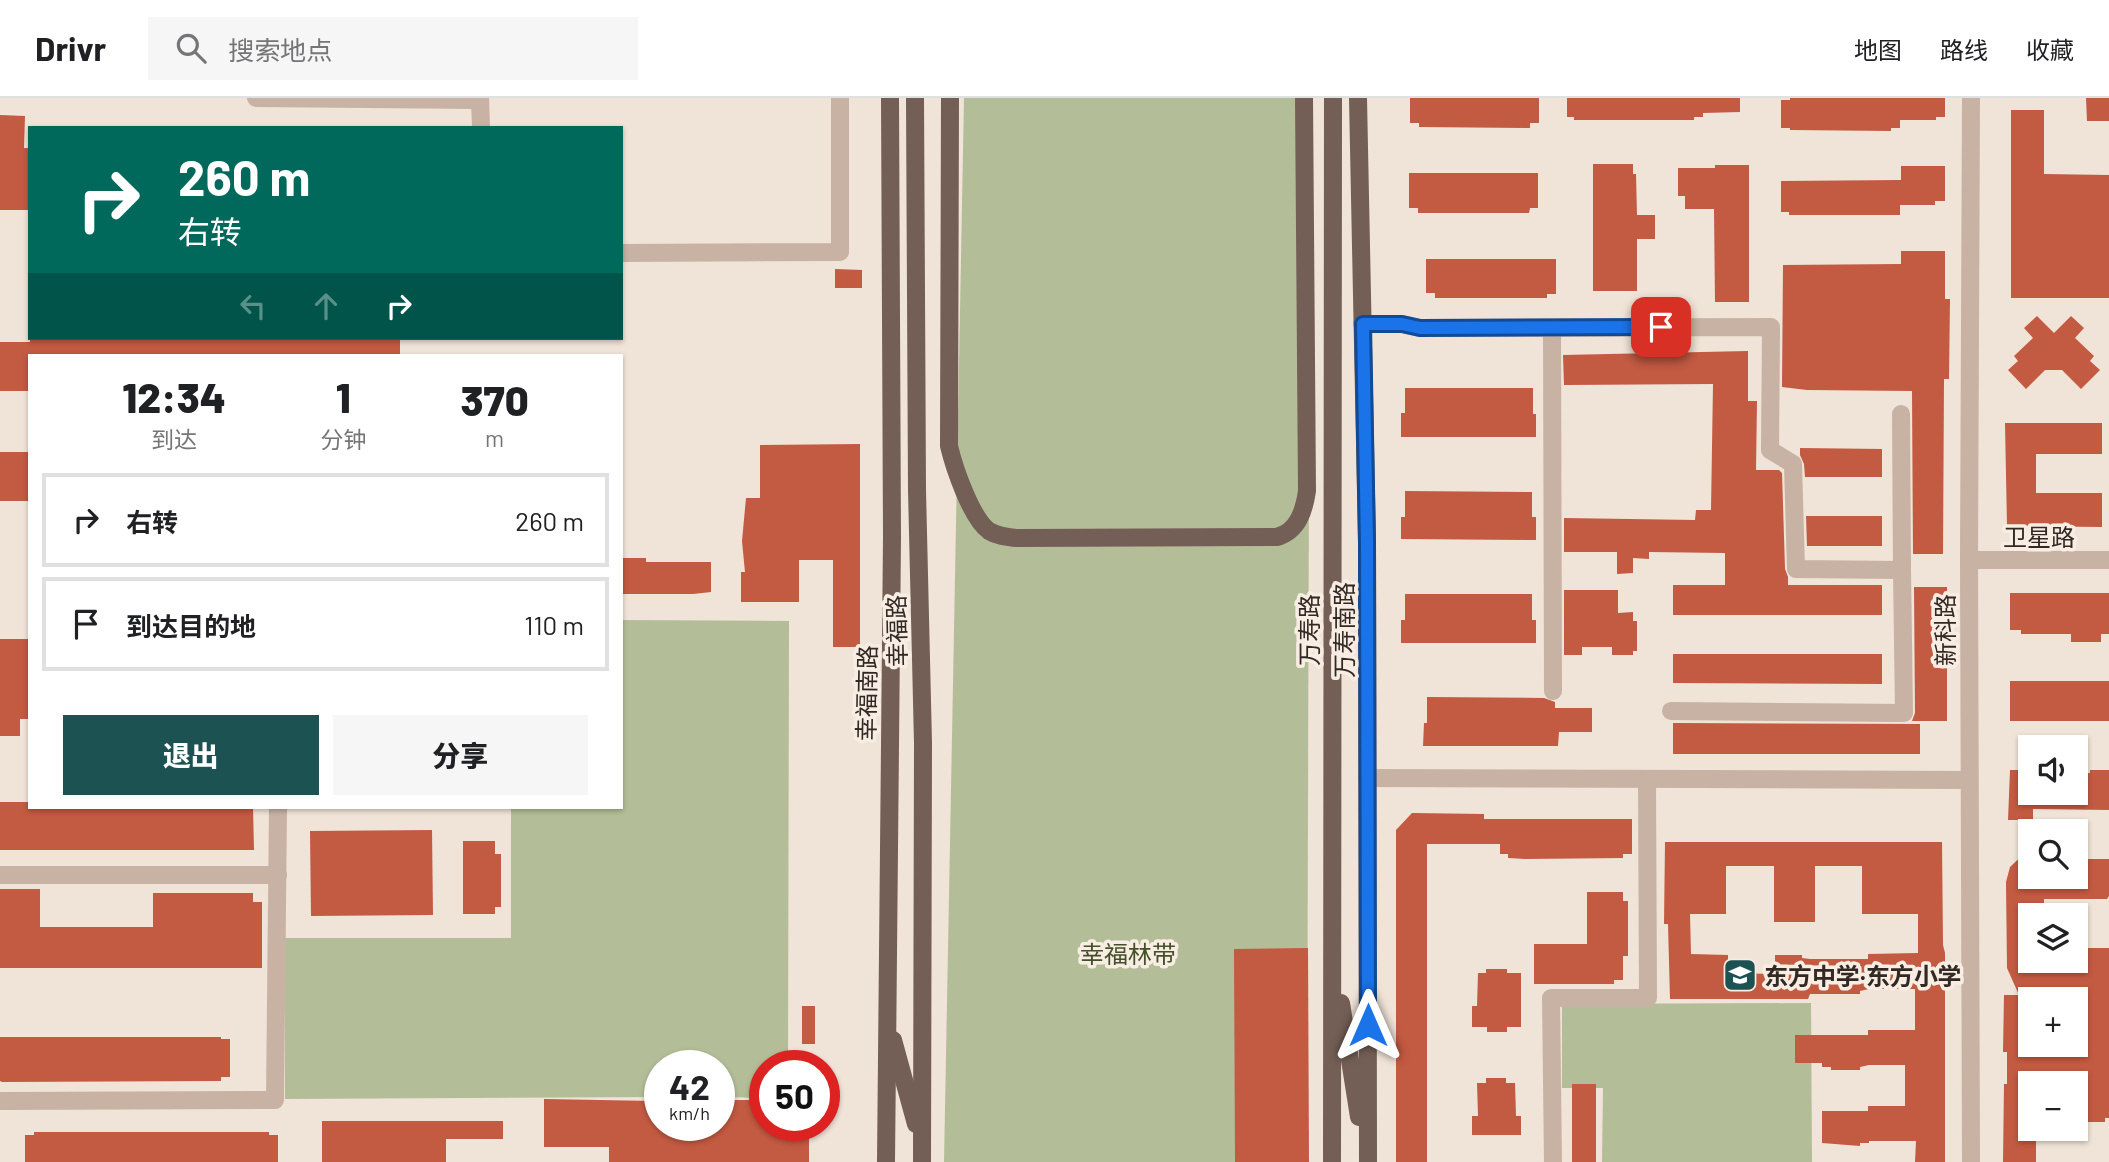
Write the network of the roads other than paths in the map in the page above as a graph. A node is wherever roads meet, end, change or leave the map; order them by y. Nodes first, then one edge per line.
1 (256, 98) edge
2 (840, 98) edge
3 (890, 98) edge
4 (915, 98) edge
5 (950, 98) edge
6 (1304, 98) edge
7 (1333, 98) edge
8 (1358, 98) edge
9 (1970, 98) edge
10 (480, 99) edge
11 (481, 126) edge
12 (623, 253) edge
13 (1363, 324) junction
14 (1552, 328) junction
15 (1902, 414) dead end
16 (1969, 560) junction
17 (2109, 560) edge
18 (1902, 570) junction
19 (1553, 691) dead end
20 (1671, 711) dead end
21 (1367, 778) junction
22 (1647, 779) junction
23 (1969, 780) junction
24 (278, 809) edge
25 (0, 875) edge
26 (278, 875) junction
27 (1333, 953) junction
28 (887, 1020) junction
29 (0, 1101) edge
30 (922, 1154) edge
31 (886, 1162) edge
32 (1332, 1162) edge
33 (1367, 1162) edge
34 (1553, 1162) edge
35 (1971, 1162) edge

1 - 10 street
2 - 12 street
3 - 28 main road, 幸福南路
4 - 30 main road, 幸福路
5 - 6 main road
7 - 27 main road, 万寿路
8 - 13 main road, 万寿南路
9 - 16 street, 新科路
10 - 11 street
13 - 14 street
13 - 21 main road, 万寿南路
14 - 18 street
14 - 19 street
15 - 18 street
16 - 17 street, 卫星路
16 - 23 street, 新科路
18 - 20 street
21 - 22 street
21 - 33 main road, 万寿南路
22 - 23 street
22 - 34 street
23 - 35 street, 新科路
24 - 26 street
25 - 26 street
26 - 29 street
27 - 32 main road, 万寿路
27 - 33 main road
28 - 30 main road
28 - 31 main road, 幸福南路

